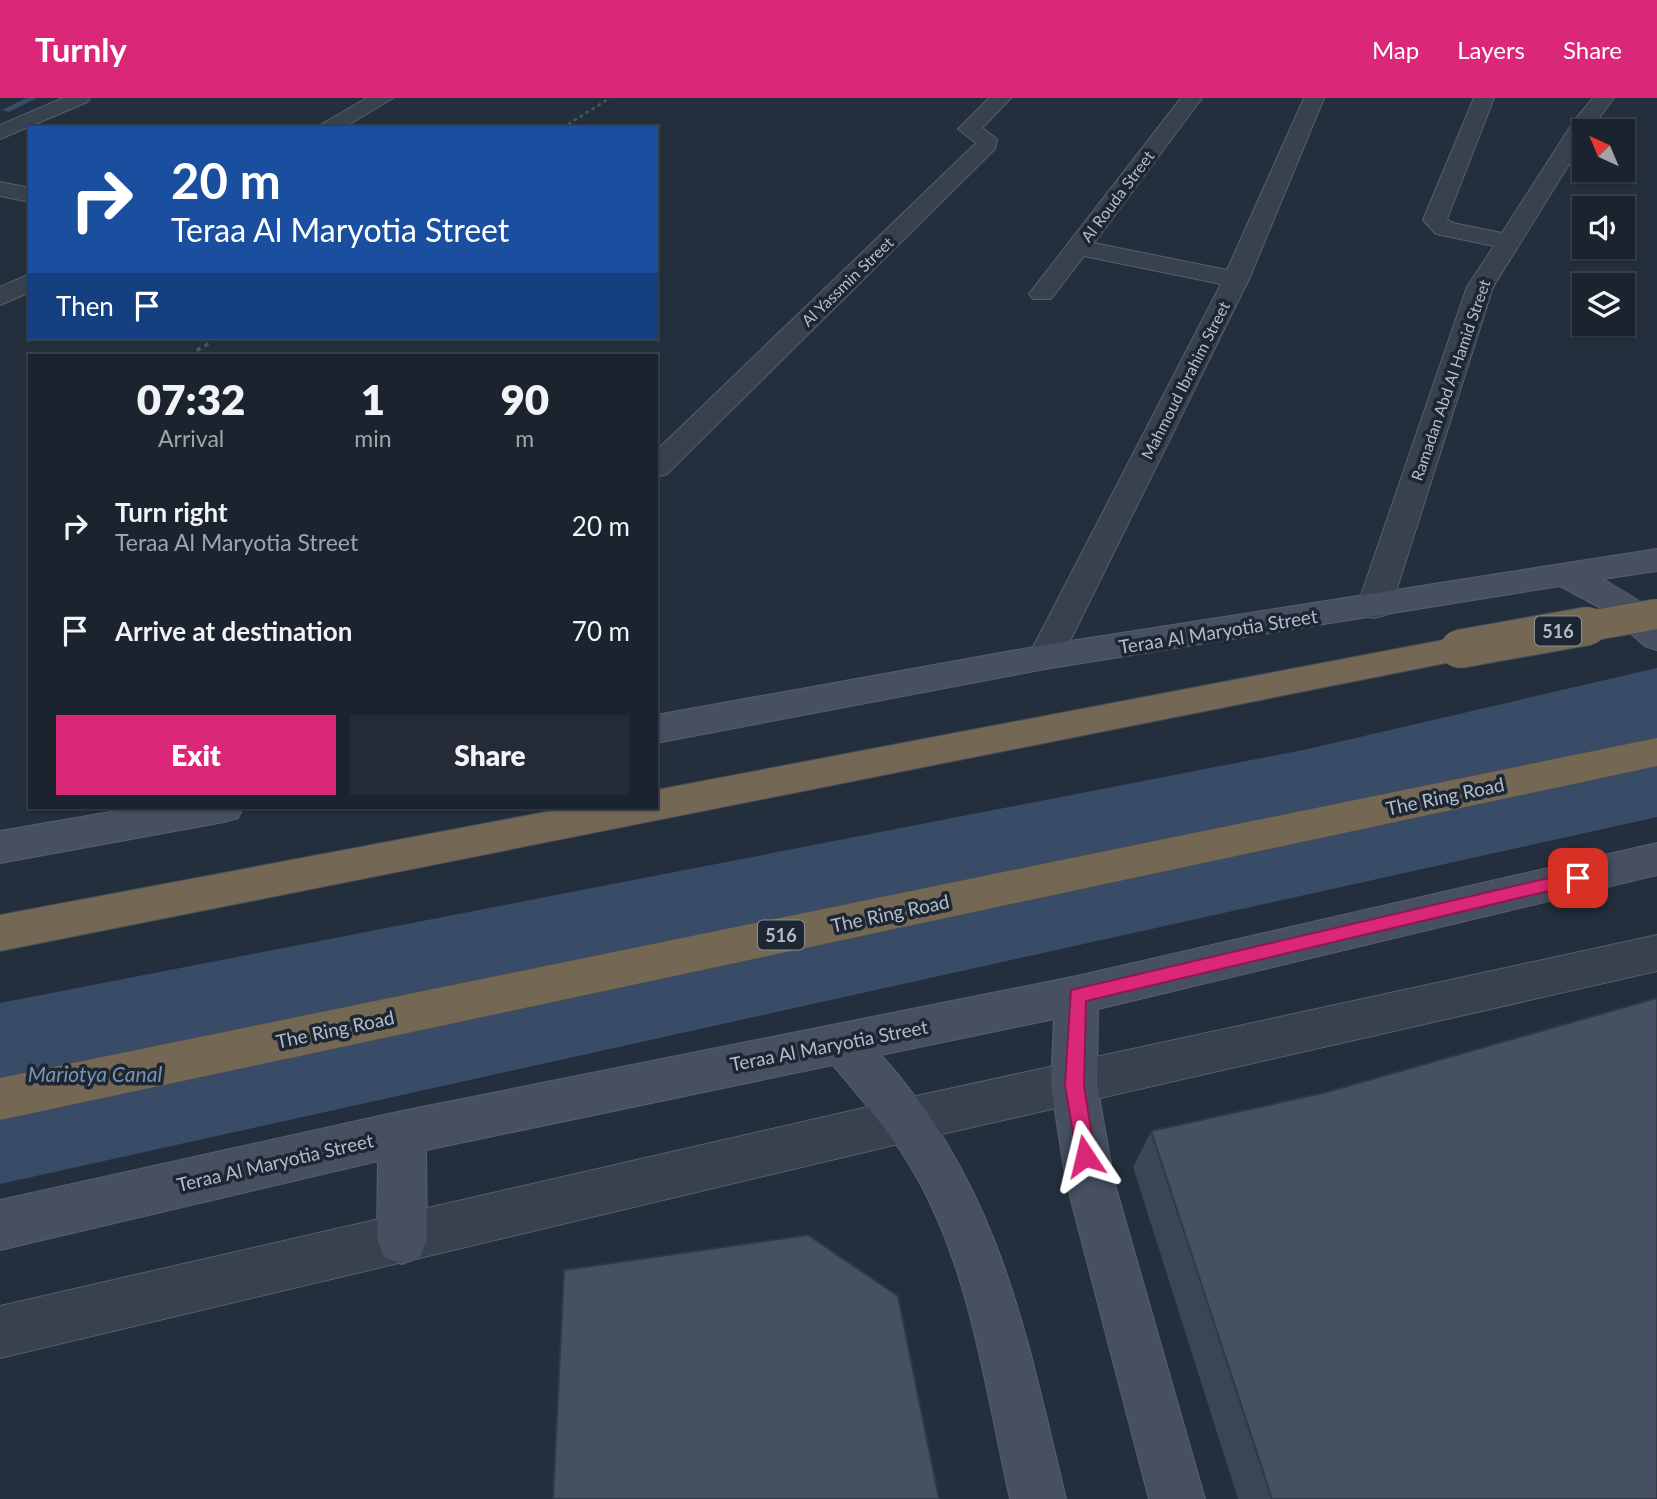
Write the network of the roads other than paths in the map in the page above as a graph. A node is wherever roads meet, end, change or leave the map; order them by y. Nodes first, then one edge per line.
1 (80, 98) edge
2 (383, 98) edge
3 (1002, 98) edge
4 (1192, 98) edge
5 (1314, 98) edge
6 (1484, 98) edge
7 (1604, 98) edge
8 (330, 126) edge
9 (0, 133) edge
10 (0, 189) edge
11 (28, 195) edge
12 (1508, 242) junction
13 (1077, 247) junction
14 (1236, 279) junction
15 (28, 283) edge
16 (1042, 294) dead end
17 (0, 297) edge
18 (658, 466) edge
19 (1657, 560) edge
20 (1560, 574) junction
21 (1374, 607) junction
22 (1657, 614) edge
23 (1657, 638) edge
24 (1045, 657) junction
25 (658, 729) edge
26 (1657, 752) edge
27 (658, 806) edge
28 (213, 809) edge
29 (640, 809) edge
30 (0, 847) edge
31 (1657, 859) edge
32 (0, 933) edge
33 (1657, 953) edge
34 (1077, 995) junction
35 (841, 1042) junction
36 (1074, 1085) junction
37 (0, 1099) edge
38 (907, 1120) junction
39 (402, 1133) junction
40 (0, 1225) edge
41 (402, 1239) junction
42 (0, 1332) edge
43 (1038, 1499) edge
44 (1177, 1499) edge

1 - 9 street
2 - 8 street
3 - 18 street, Al Yassmin Street
4 - 13 street, Al Rouda Street
5 - 14 street, Mahmoud Ibrahim Street
6 - 12 street
7 - 12 street, Ramadan Abd Al Hamid Street
10 - 11 street
12 - 21 street, Ramadan Abd Al Hamid Street
13 - 14 street
13 - 16 street, Al Rouda Street
14 - 24 street, Mahmoud Ibrahim Street
15 - 17 street
19 - 20 main road, Teraa Al Maryotia Street
20 - 21 main road, Teraa Al Maryotia Street
20 - 23 main road
21 - 24 main road, Teraa Al Maryotia Street
22 - 27 highway, 516, bridge
24 - 25 main road, Teraa Al Maryotia Street
26 - 37 highway, The Ring Road / 516
28 - 30 main road
29 - 32 highway
31 - 34 main road, Teraa Al Maryotia Street
33 - 36 street
34 - 35 main road, Teraa Al Maryotia Street
34 - 36 main road
35 - 38 main road
35 - 39 main road, Teraa Al Maryotia Street
36 - 38 street
36 - 44 main road
38 - 41 street
38 - 43 main road
39 - 40 main road, Teraa Al Maryotia Street
39 - 41 main road
41 - 42 street

